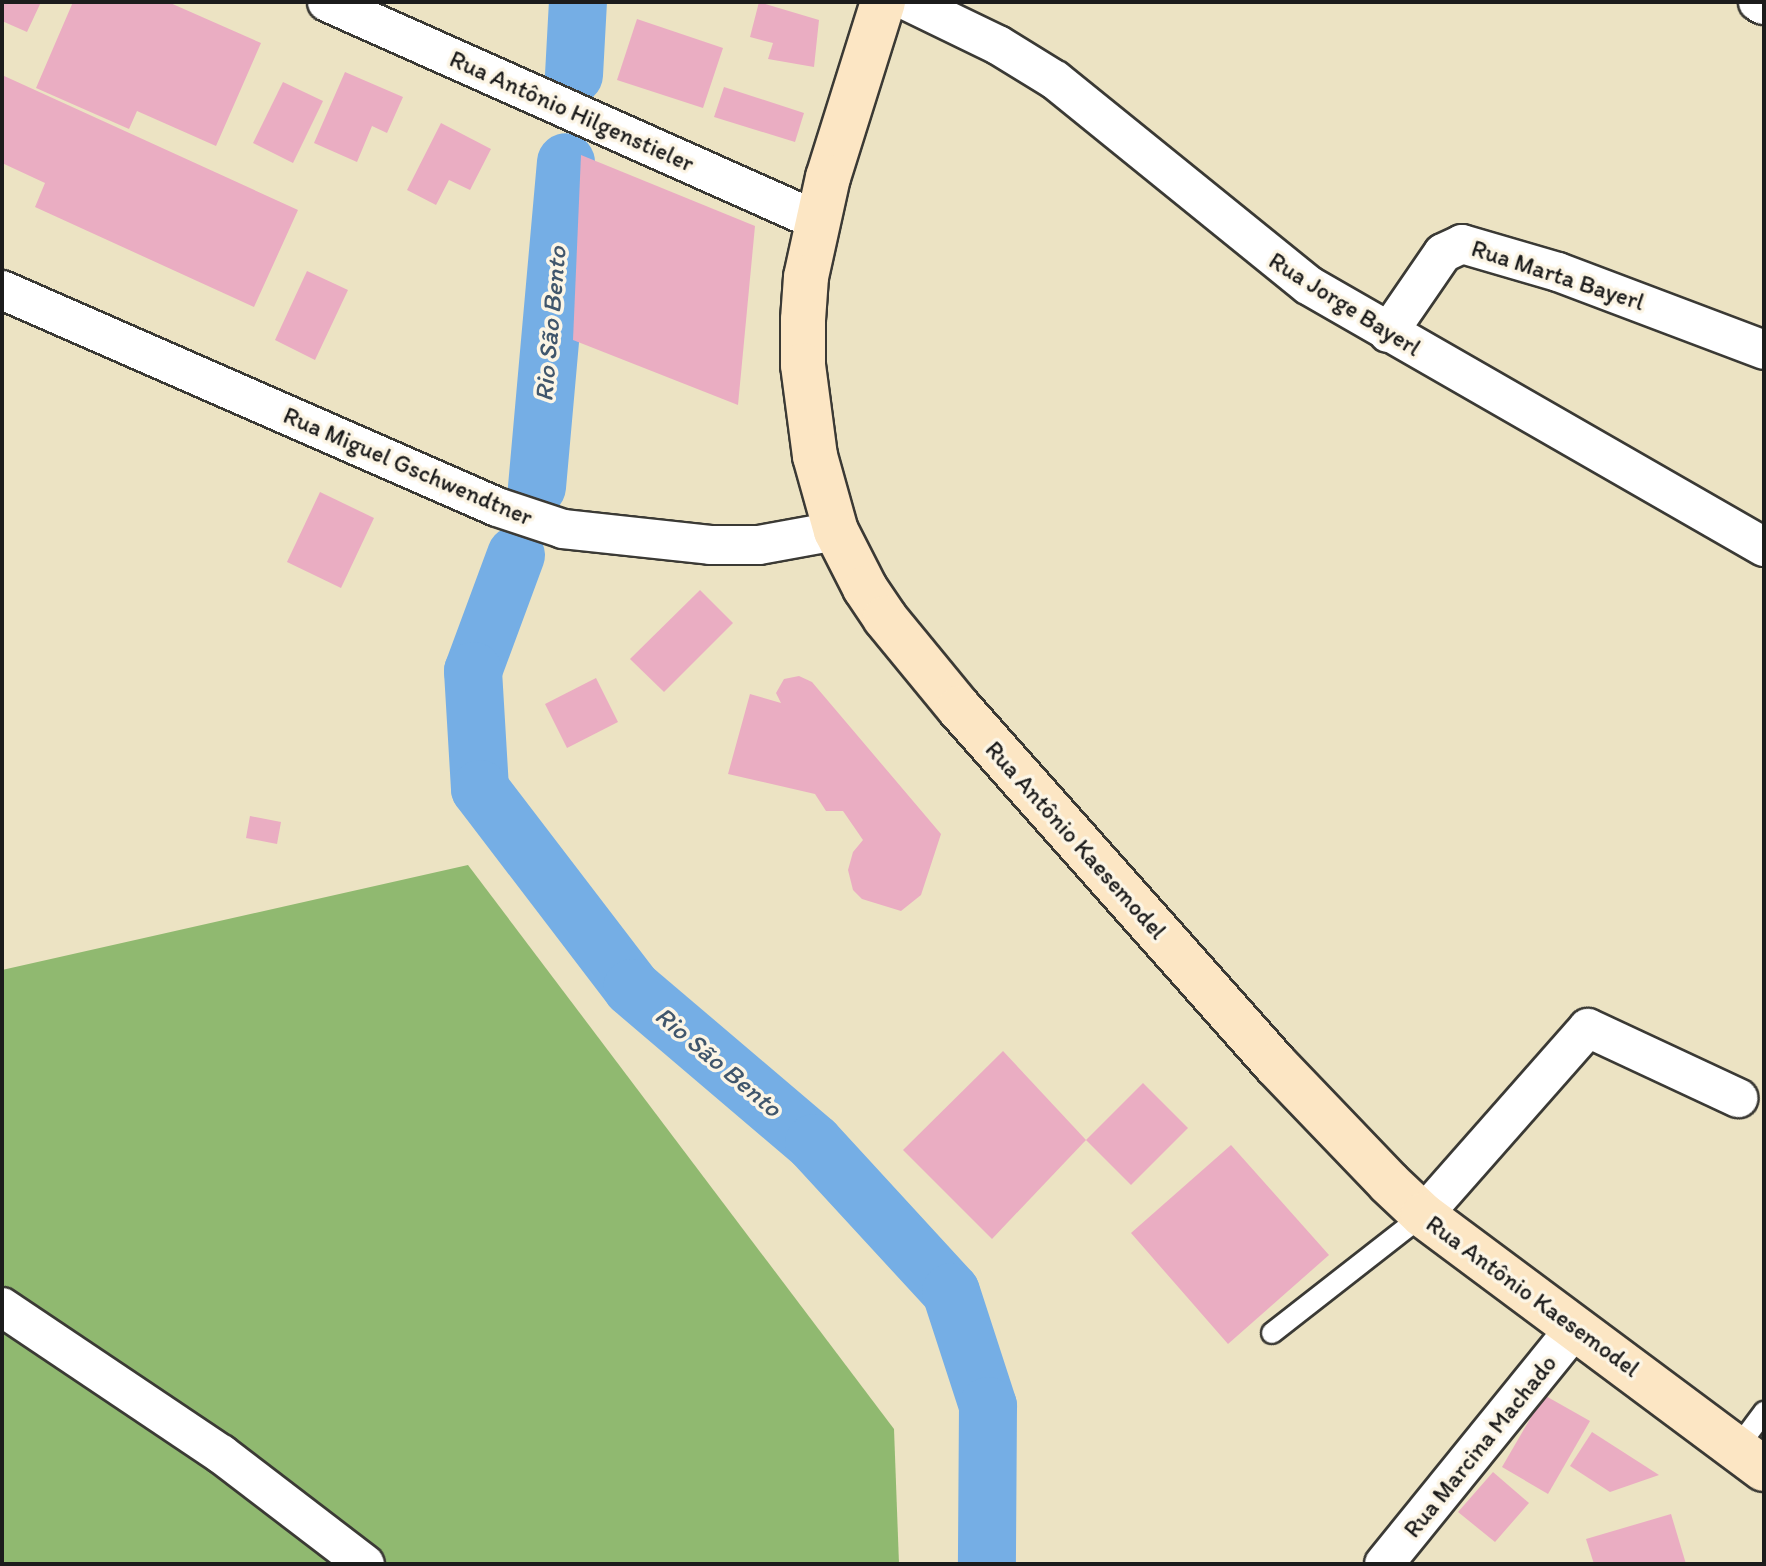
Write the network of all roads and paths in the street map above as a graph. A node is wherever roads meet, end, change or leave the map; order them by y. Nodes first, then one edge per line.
1 (327, 2) edge
2 (883, 2) edge
3 (909, 2) edge
4 (1758, 2) edge
5 (1764, 5) edge
6 (818, 221) junction
7 (2, 290) edge
8 (1388, 333) junction
9 (1764, 350) edge
10 (836, 531) junction
11 (1764, 547) edge
12 (1738, 1098) dead end
13 (1423, 1215) junction
14 (2, 1307) edge
15 (1576, 1327) junction
16 (1272, 1333) dead end
17 (1764, 1412) edge
18 (1751, 1458) edge
19 (365, 1564) edge
20 (1384, 1564) edge

1 - 6 street, Rua Antônio Hilgenstieler
2 - 6 main road, Rua Antônio Kaesemodel
3 - 8 street, Rua Jorge Bayerl
4 - 5 street
6 - 10 main road, Rua Antônio Kaesemodel
7 - 10 street, Rua Miguel Gschwendtner
8 - 9 street, Rua Marta Bayerl
8 - 11 street, Rua Jorge Bayerl
10 - 13 main road, Rua Antônio Kaesemodel
12 - 13 street
13 - 15 main road, Rua Antônio Kaesemodel
13 - 16 lane
14 - 19 street
15 - 18 main road, Rua Antônio Kaesemodel
15 - 20 street, Rua Marcina Machado
17 - 18 lane

